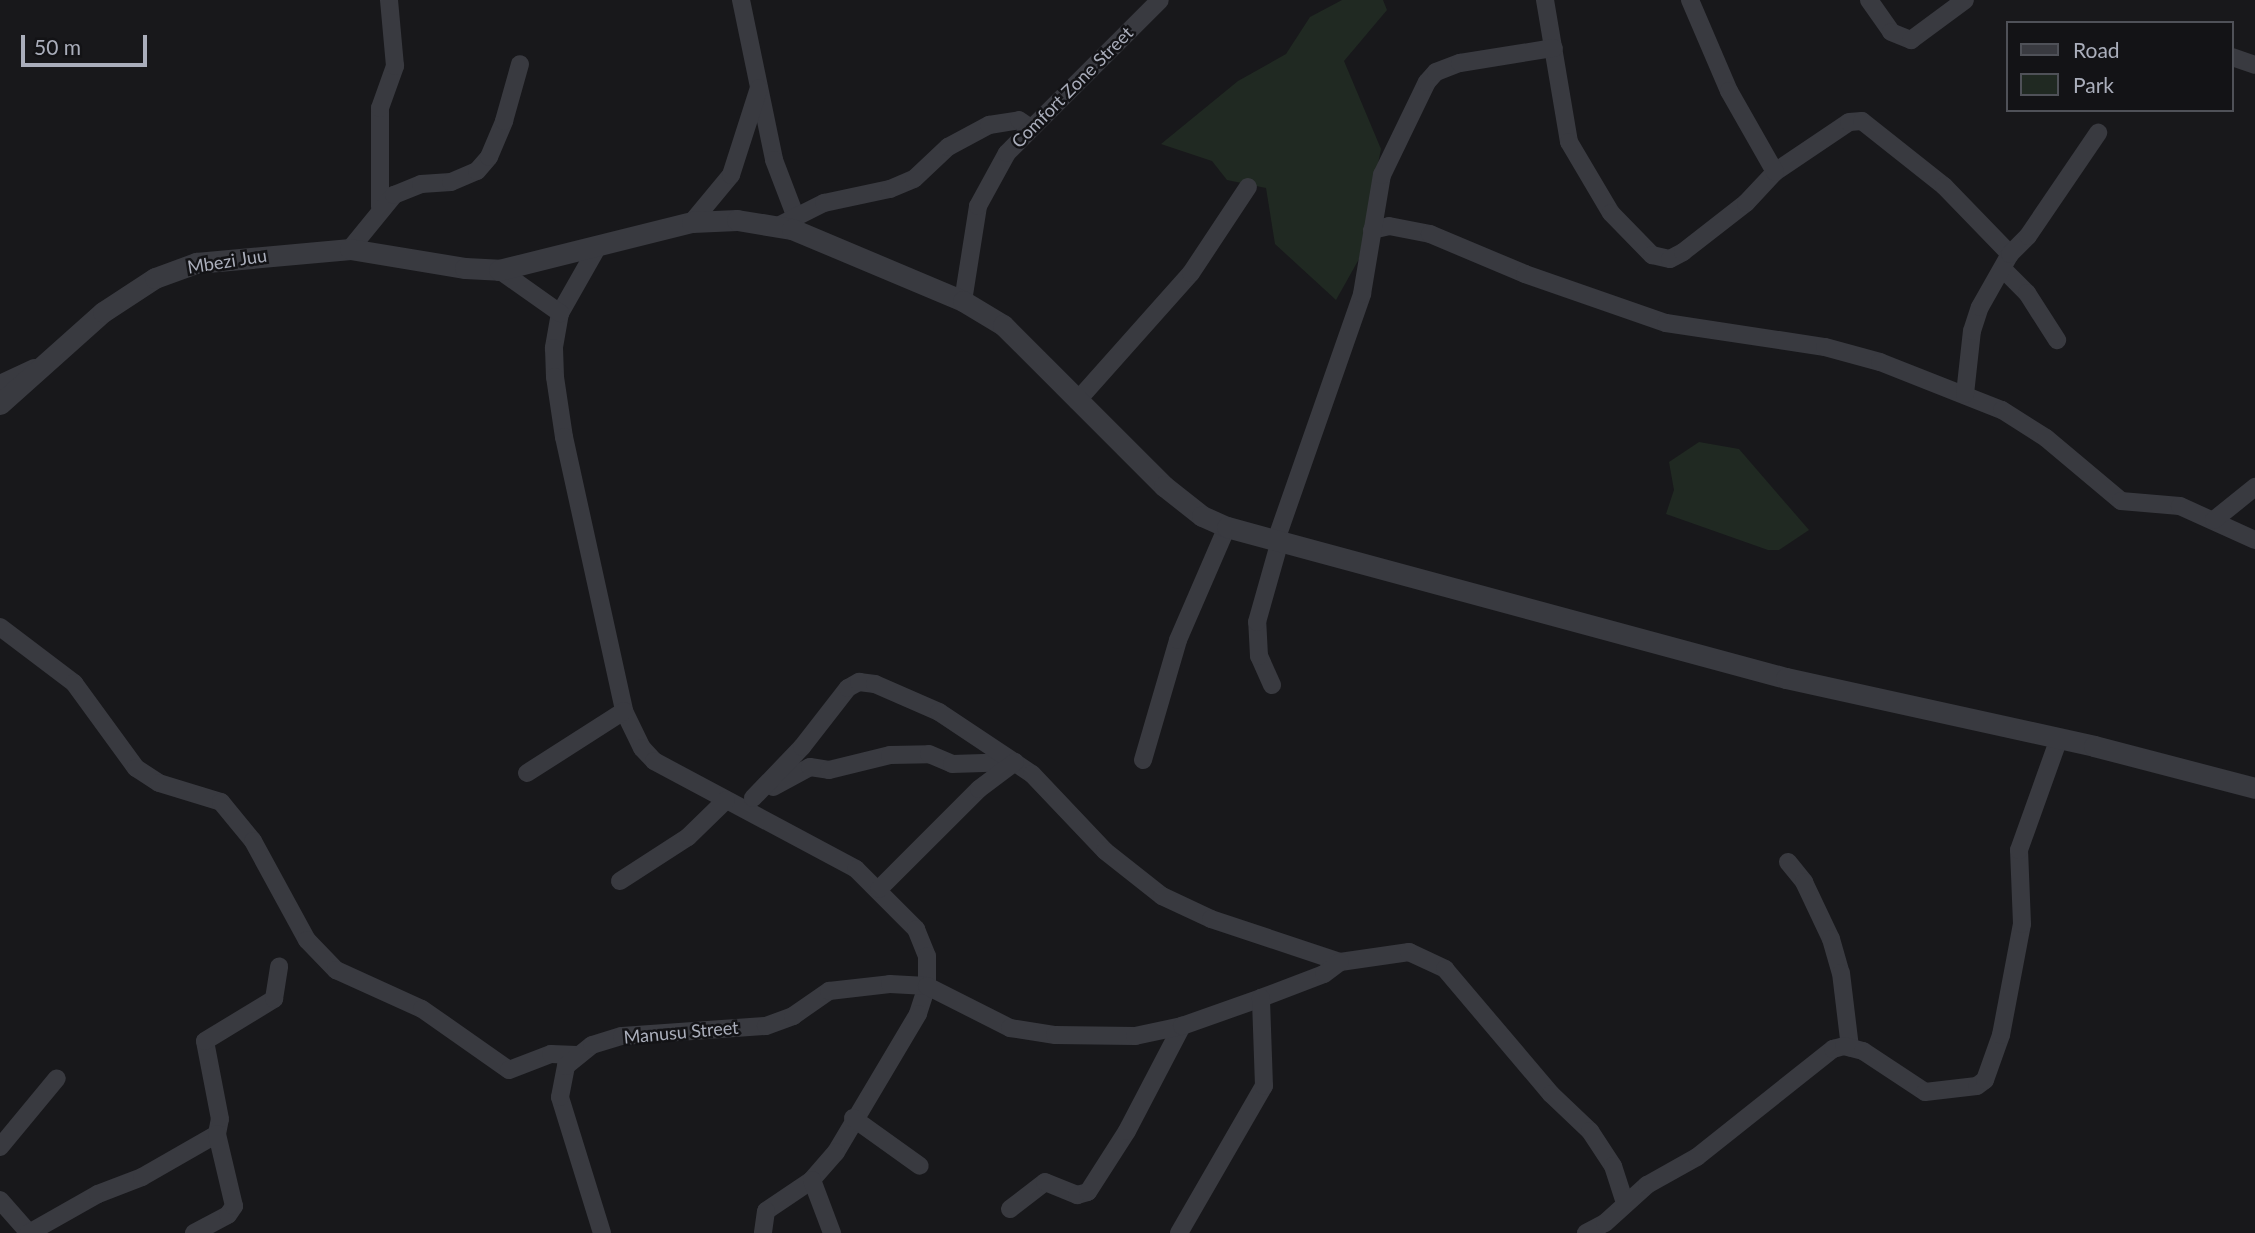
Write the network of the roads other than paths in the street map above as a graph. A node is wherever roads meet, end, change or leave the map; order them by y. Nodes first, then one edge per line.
1 (389, 0) edge
2 (741, 0) edge
3 (1160, 0) edge
4 (1545, 0) edge
5 (1690, 0) edge
6 (1869, 0) edge
7 (1965, 0) edge
8 (1554, 48) junction
9 (2234, 58) edge
10 (520, 64) dead end
11 (2255, 65) edge
12 (761, 81) junction
13 (1029, 127) junction
14 (2098, 133) dead end
15 (1775, 172) junction
16 (1248, 187) dead end
17 (380, 207) junction
18 (795, 215) junction
19 (692, 222) junction
20 (776, 227) junction
21 (1372, 230) junction
22 (597, 248) junction
23 (350, 249) junction
24 (2006, 261) junction
25 (499, 270) junction
26 (962, 301) junction
27 (560, 313) junction
28 (2057, 340) dead end
29 (43, 365) junction
30 (0, 384) edge
31 (1965, 394) junction
32 (1077, 401) junction
33 (0, 404) edge
34 (2255, 487) edge
35 (2214, 520) junction
36 (1227, 527) junction
37 (2255, 540) edge
38 (1277, 544) junction
39 (0, 627) edge
40 (1272, 685) dead end
41 (624, 711) junction
42 (2059, 738) junction
43 (1143, 760) dead end
44 (1015, 762) junction
45 (527, 772) dead end
46 (2255, 788) edge
47 (753, 798) junction
48 (726, 800) junction
49 (755, 818) junction
50 (1788, 862) dead end
51 (620, 881) dead end
52 (879, 889) junction
53 (1340, 962) junction
54 (279, 966) dead end
55 (927, 986) junction
56 (1261, 998) junction
57 (1182, 1027) junction
58 (1850, 1047) junction
59 (576, 1055) junction
60 (57, 1078) dead end
61 (853, 1118) junction
62 (217, 1134) junction
63 (0, 1147) edge
64 (920, 1166) dead end
65 (812, 1180) junction
66 (0, 1200) edge
67 (1625, 1202) junction
68 (1010, 1209) dead end
69 (29, 1233) edge
70 (194, 1233) edge
71 (602, 1233) edge
72 (762, 1233) edge
73 (832, 1233) edge
74 (1179, 1233) edge
75 (1586, 1233) edge

1 - 17 street
2 - 12 street
3 - 13 street, Comfort Zone Street
4 - 8 street
5 - 15 street
6 - 7 street
8 - 15 street
8 - 21 street
9 - 11 street
10 - 17 street
12 - 18 street
12 - 19 street
13 - 18 street
13 - 26 street, Comfort Zone Street
14 - 24 street
15 - 24 street
16 - 32 street
17 - 23 street
18 - 20 street
19 - 20 street
19 - 22 street
20 - 26 street
21 - 31 street
21 - 38 street
22 - 25 street
22 - 27 street
23 - 25 street, Mbezi Juu
23 - 29 street, Mbezi Juu
24 - 28 street
24 - 31 street
25 - 27 street
26 - 32 street
27 - 41 street
29 - 30 street
29 - 33 street, Mbezi Juu
31 - 35 street
32 - 36 street
34 - 35 street
35 - 37 street
36 - 38 street
36 - 43 street
38 - 40 street
38 - 42 street
39 - 59 street, Manusu Street
41 - 45 street
41 - 48 street
42 - 46 street
42 - 58 street
44 - 47 street
44 - 47 street
44 - 52 street
44 - 53 street
47 - 49 street
48 - 49 street
48 - 51 street
49 - 52 street
50 - 58 street
52 - 55 street
53 - 56 street
53 - 67 street
54 - 62 street
55 - 57 street
55 - 59 street, Manusu Street
55 - 61 street
56 - 57 street
56 - 74 street
57 - 68 street
58 - 67 street
59 - 71 street
60 - 63 street
61 - 64 street
61 - 65 street
62 - 69 street
62 - 70 street
65 - 72 street
65 - 73 street
66 - 69 street
67 - 75 street

